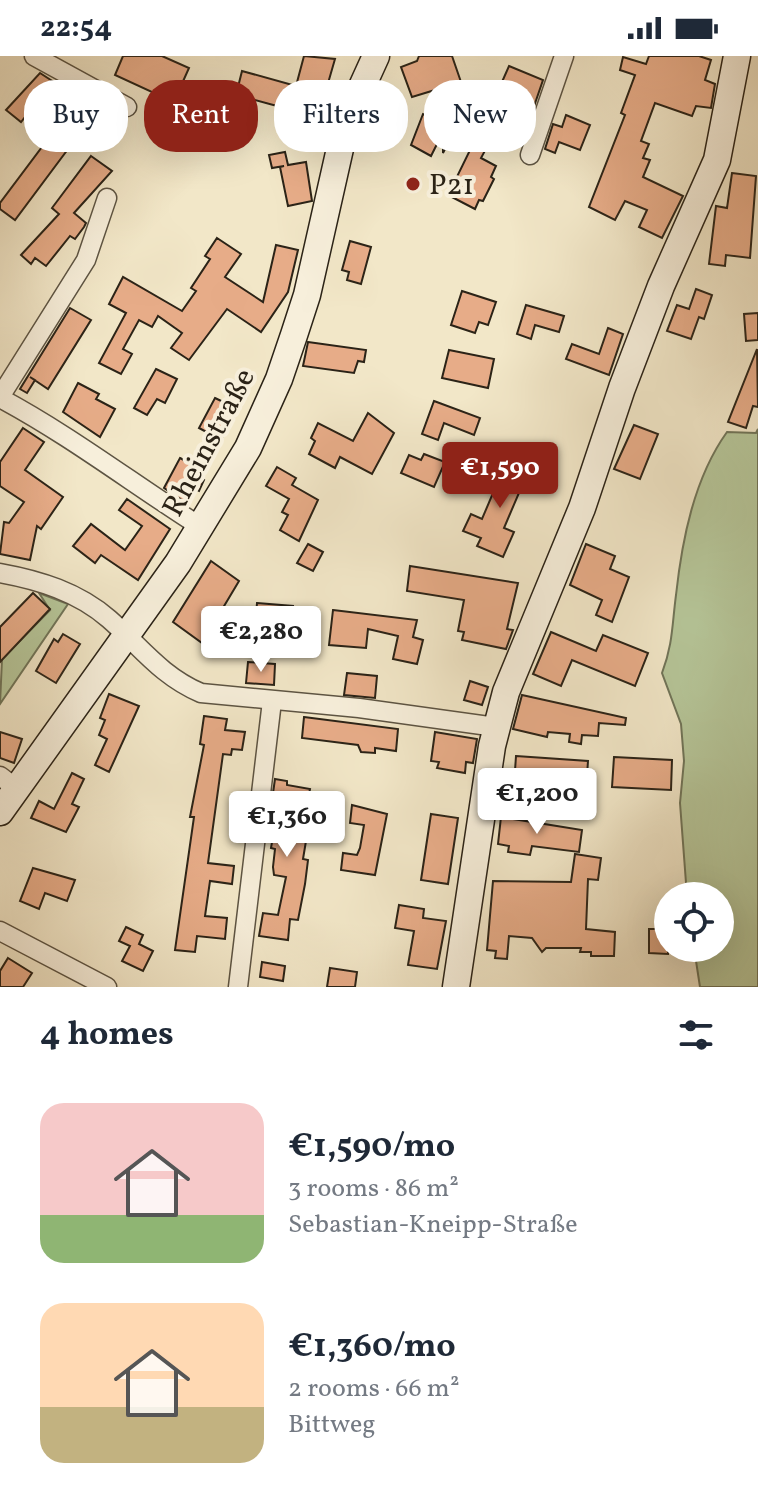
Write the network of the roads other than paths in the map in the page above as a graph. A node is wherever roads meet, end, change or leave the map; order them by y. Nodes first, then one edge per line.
1 (34, 56) edge
2 (376, 56) edge
3 (564, 56) edge
4 (737, 56) edge
5 (78, 80) edge
6 (530, 155) dead end
7 (107, 198) dead end
8 (0, 397) edge
9 (201, 527) junction
10 (0, 573) edge
11 (125, 636) junction
12 (272, 701) junction
13 (496, 727) junction
14 (9, 782) edge
15 (0, 812) edge
16 (0, 931) edge
17 (107, 987) edge
18 (238, 987) edge
19 (456, 987) edge

1 - 5 street
2 - 9 main road, Rheinstraße
3 - 6 street
4 - 13 main road
7 - 8 street
8 - 9 street
9 - 11 main road, Rheinstraße
10 - 11 street
11 - 12 street
11 - 14 main road, Rheinstraße
12 - 13 street
12 - 18 street
13 - 19 main road
14 - 15 main road, Rheinstraße
16 - 17 street

